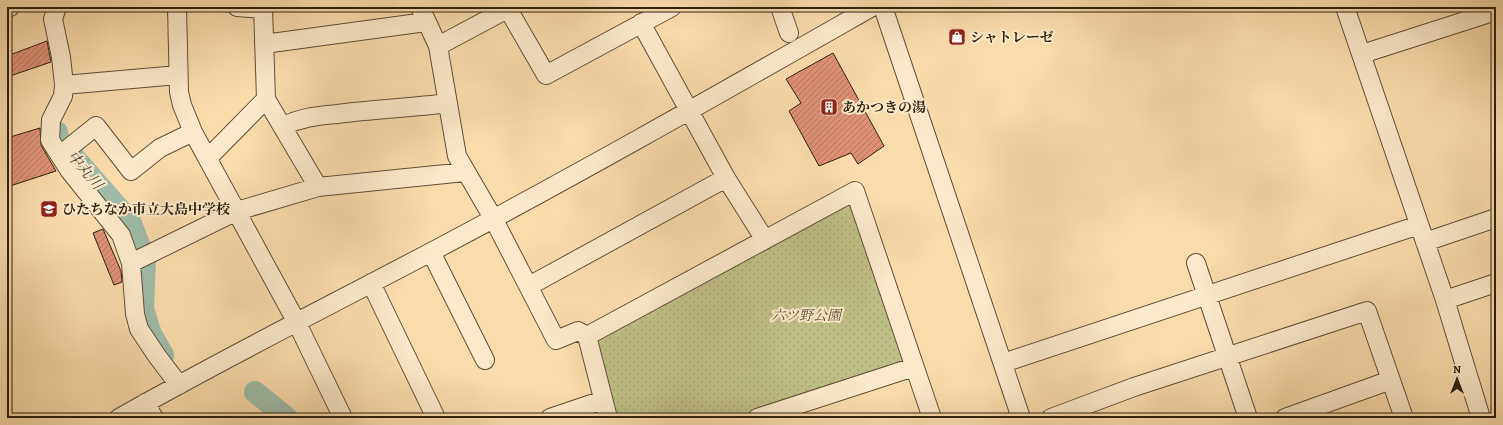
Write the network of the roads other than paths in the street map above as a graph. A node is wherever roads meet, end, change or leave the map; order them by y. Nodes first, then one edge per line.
1 (10, 7) edge
2 (57, 7) edge
3 (177, 7) edge
4 (237, 7) edge
5 (672, 7) edge
6 (780, 7) edge
7 (872, 7) edge
8 (883, 7) edge
9 (1493, 7) edge
10 (7, 8) edge
11 (263, 8) edge
12 (509, 8) edge
13 (1348, 8) edge
14 (1496, 9) edge
15 (423, 14) edge
16 (641, 24) junction
17 (789, 33) dead end
18 (264, 44) junction
19 (438, 46) junction
20 (1362, 54) junction
21 (178, 75) junction
22 (64, 85) junction
23 (266, 99) junction
24 (448, 104) junction
25 (690, 110) junction
26 (284, 126) junction
27 (193, 132) junction
28 (60, 155) junction
29 (208, 158) junction
30 (465, 172) junction
31 (726, 178) junction
32 (318, 186) junction
33 (237, 211) junction
34 (493, 218) junction
35 (1496, 218) edge
36 (1422, 234) junction
37 (765, 240) junction
38 (431, 252) junction
39 (131, 262) junction
40 (1196, 263) dead end
41 (371, 282) junction
42 (1496, 283) edge
43 (529, 286) junction
44 (1207, 296) junction
45 (1445, 300) junction
46 (296, 321) junction
47 (587, 336) junction
48 (1228, 357) junction
49 (485, 360) dead end
50 (1003, 363) junction
51 (914, 367) junction
52 (1391, 380) junction
53 (179, 385) junction
54 (603, 400) junction
55 (150, 410) edge
56 (768, 416) edge
57 (340, 417) edge
58 (119, 418) edge
59 (436, 418) edge
60 (550, 418) edge
61 (608, 418) edge
62 (932, 418) edge
63 (1021, 418) edge
64 (1051, 418) edge
65 (1248, 418) edge
66 (1285, 418) edge
67 (1404, 418) edge
68 (1481, 418) edge

1 - 10 street
2 - 22 street
3 - 21 street
4 - 11 street
5 - 16 street
6 - 17 street
7 - 25 street
8 - 50 street
9 - 14 street
11 - 18 street
12 - 16 street
12 - 19 street
13 - 20 street
14 - 20 street
15 - 18 street
15 - 19 street
16 - 25 street
18 - 23 street
19 - 24 street
20 - 36 street
21 - 22 street
21 - 27 street
22 - 28 street
23 - 26 street
23 - 29 street
24 - 26 street
24 - 30 street
25 - 31 street
25 - 34 street
26 - 32 street
27 - 28 street
27 - 29 street
28 - 39 street
29 - 33 street
30 - 32 street
30 - 34 street
31 - 37 street
31 - 43 street
32 - 33 street
33 - 39 street
33 - 46 street
34 - 38 street
34 - 43 street
35 - 36 street
36 - 44 street
36 - 45 street
37 - 47 street
37 - 51 street
38 - 41 street
38 - 49 street
39 - 53 street
40 - 44 street
41 - 46 street
41 - 59 street
42 - 45 street
43 - 47 street
44 - 48 street
44 - 50 street
45 - 68 street
46 - 53 street
46 - 57 street
47 - 54 street
48 - 52 street
48 - 64 street
48 - 65 street
50 - 63 street
51 - 56 street
51 - 62 street
52 - 66 street
52 - 67 street
53 - 55 street
54 - 60 street
54 - 61 street
55 - 58 street

